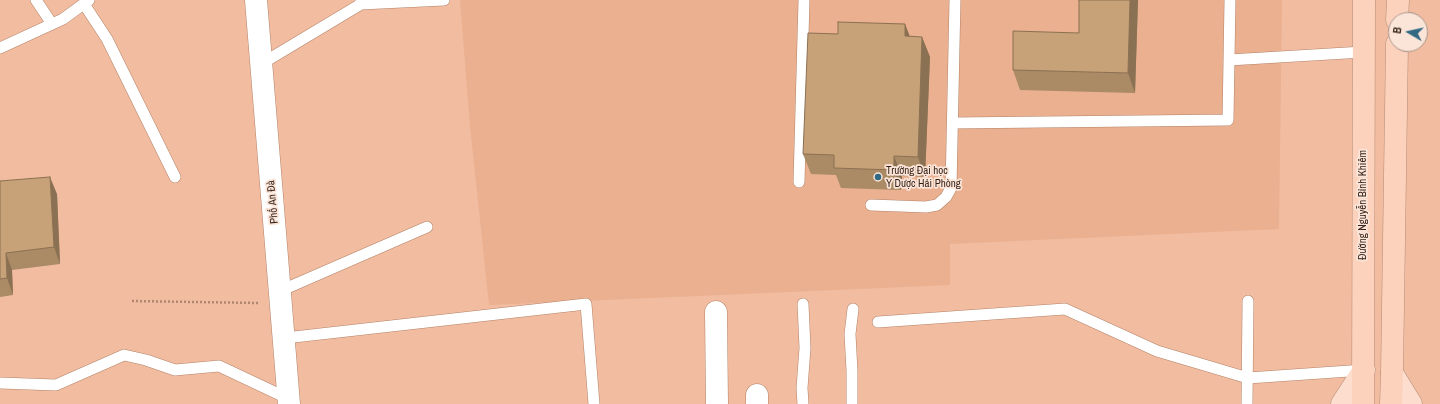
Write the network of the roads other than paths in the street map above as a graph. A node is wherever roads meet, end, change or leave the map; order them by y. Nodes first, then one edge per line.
1 (36, 0) edge
2 (256, 0) edge
3 (444, 0) edge
4 (804, 0) edge
5 (956, 0) edge
6 (1230, 0) edge
7 (1364, 0) edge
8 (1398, 0) edge
9 (87, 2) edge
10 (361, 2) edge
11 (1397, 12) edge
12 (52, 24) junction
13 (0, 48) edge
14 (1363, 52) junction
15 (1397, 52) edge
16 (1229, 60) junction
17 (262, 64) junction
18 (953, 122) junction
19 (175, 177) dead end
20 (799, 182) dead end
21 (871, 206) dead end
22 (427, 227) dead end
23 (281, 297) junction
24 (1248, 301) dead end
25 (803, 304) dead end
26 (852, 309) dead end
27 (716, 312) dead end
28 (878, 322) dead end
29 (285, 338) junction
30 (1364, 370) junction
31 (1392, 373) junction
32 (1248, 378) junction
33 (0, 383) edge
34 (289, 401) edge
35 (594, 404) edge
36 (717, 404) edge
37 (803, 404) edge
38 (852, 404) edge
39 (1247, 404) edge
40 (1342, 404) edge
41 (1363, 404) edge
42 (1391, 404) edge
43 (1411, 404) edge

1 - 12 lane
2 - 17 street, Phố An Đà
3 - 10 lane
4 - 20 lane
5 - 18 lane
6 - 16 lane
7 - 14 highway, Đường Nguyễn Bỉnh Khiêm
8 - 11 highway
9 - 12 lane
9 - 19 lane
10 - 17 lane
12 - 13 lane
14 - 16 lane
14 - 30 highway, Đường Nguyễn Bỉnh Khiêm
15 - 31 highway
16 - 18 lane
17 - 23 street, Phố An Đà
18 - 21 lane
22 - 23 lane
23 - 29 street, Phố An Đà
24 - 32 lane
25 - 37 lane
26 - 38 lane
27 - 36 street
28 - 32 lane
29 - 34 street, Phố An Đà
29 - 35 lane
30 - 32 lane
30 - 40 main road
30 - 41 highway, Đường Nguyễn Bỉnh Khiêm
31 - 42 highway
31 - 43 main road
32 - 39 lane
33 - 34 lane

